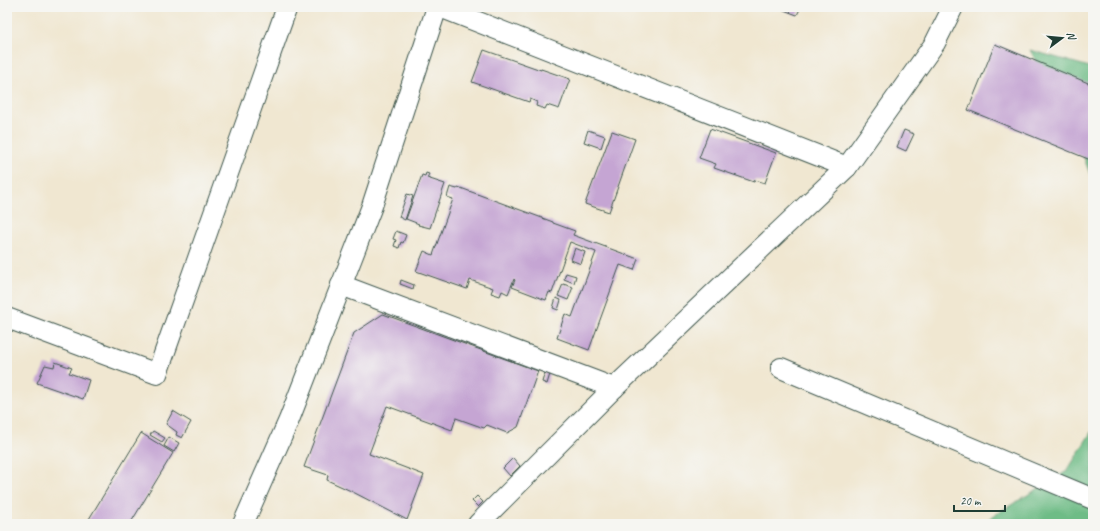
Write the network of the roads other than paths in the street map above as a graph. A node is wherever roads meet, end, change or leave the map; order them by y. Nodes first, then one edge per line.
1 (287, 7) edge
2 (439, 7) edge
3 (953, 7) edge
4 (847, 167) junction
5 (341, 285) junction
6 (7, 318) edge
7 (781, 368) dead end
8 (614, 388) junction
9 (1093, 499) edge
10 (243, 524) edge
11 (478, 524) edge

1 - 6 street
2 - 4 street
2 - 5 street
3 - 4 street
4 - 8 street
5 - 8 street
5 - 10 street
7 - 9 street
8 - 11 street

